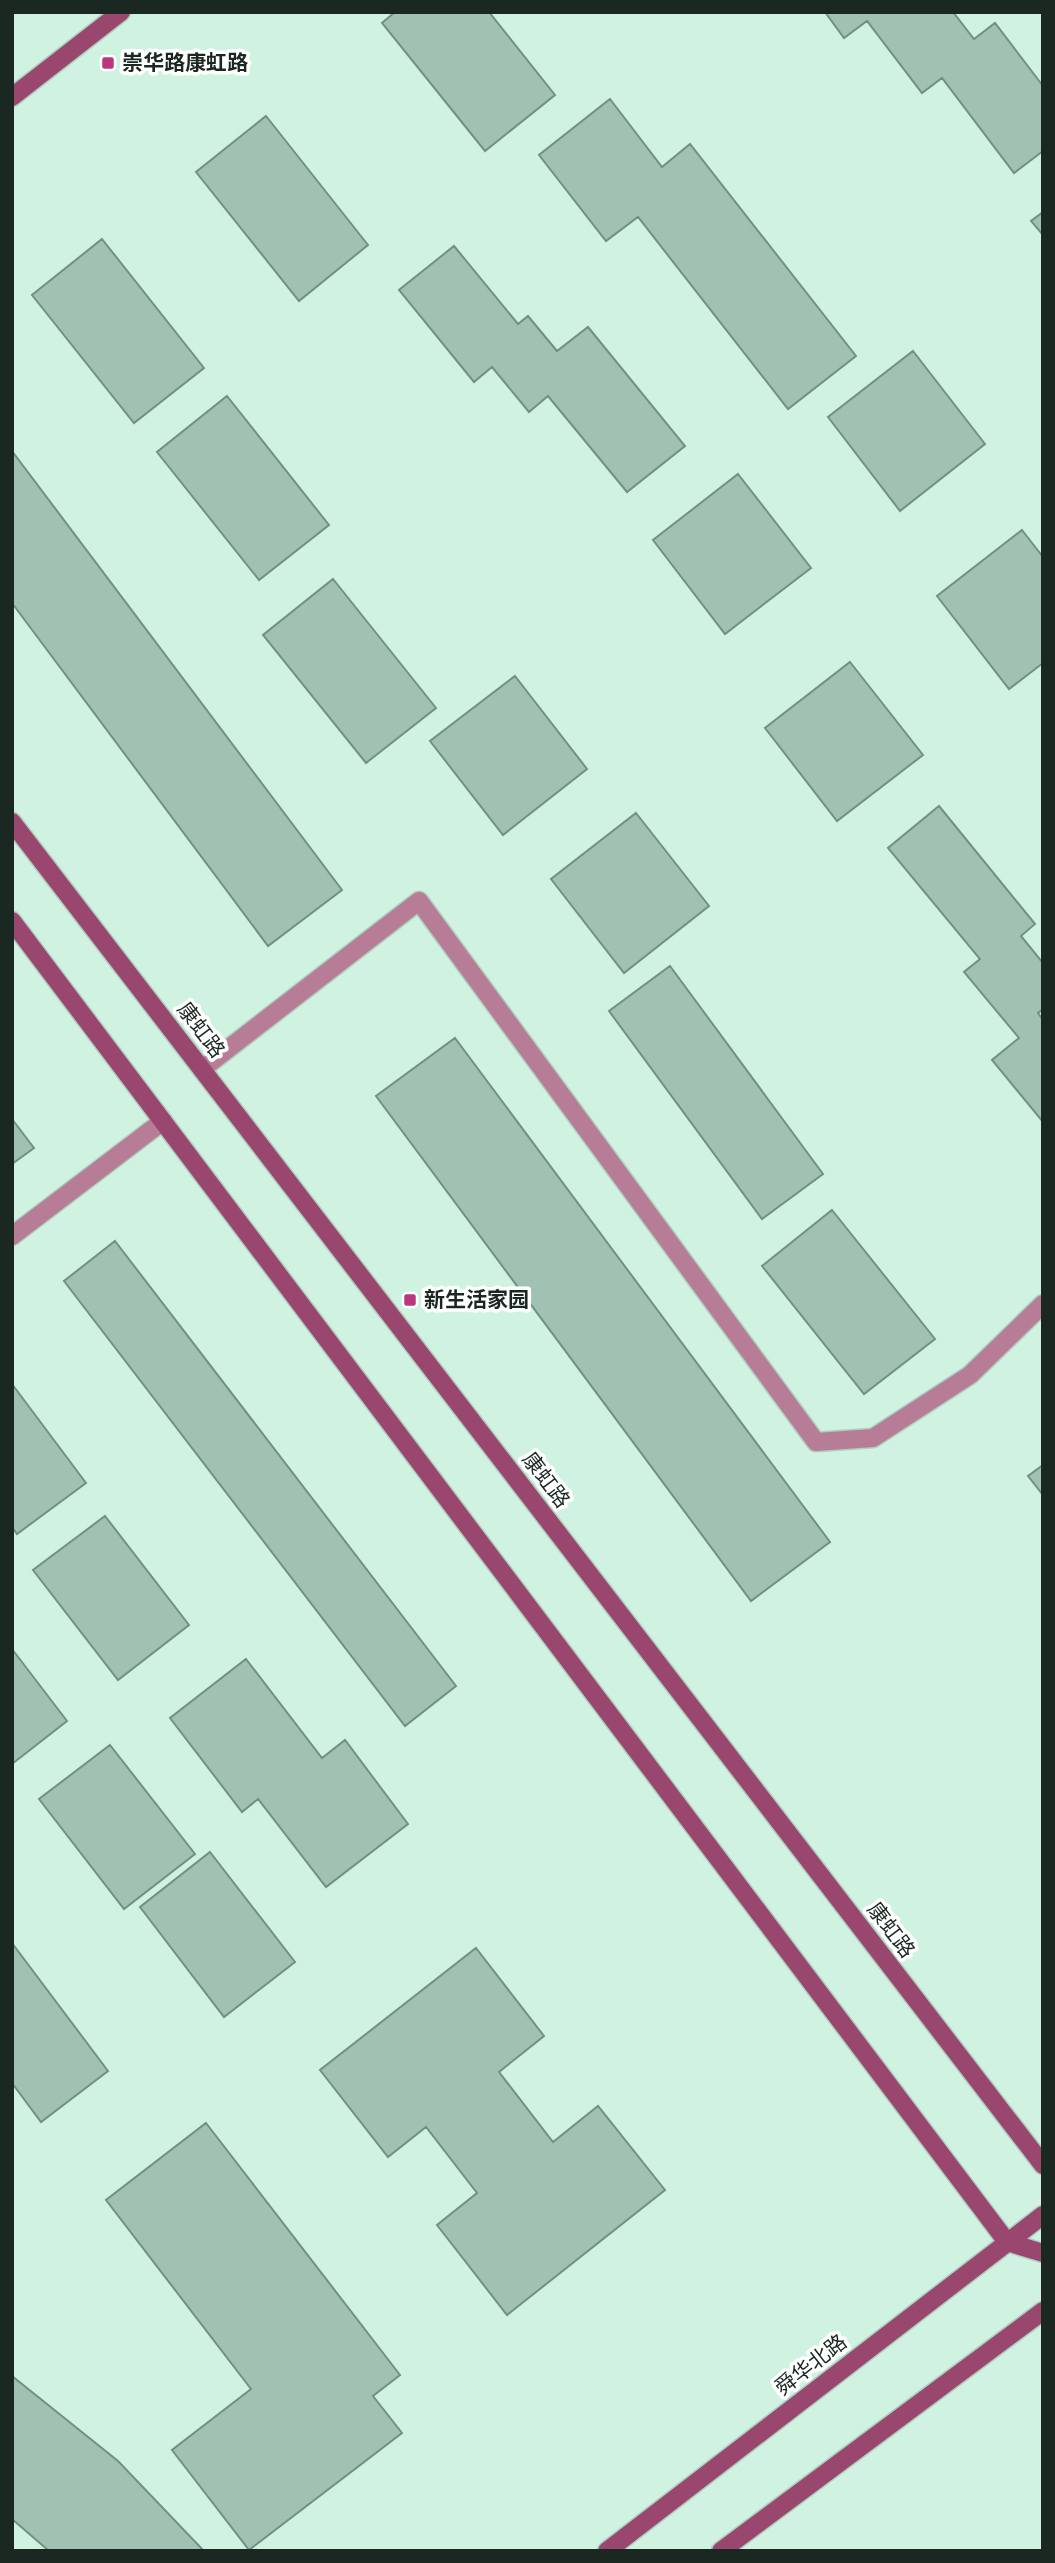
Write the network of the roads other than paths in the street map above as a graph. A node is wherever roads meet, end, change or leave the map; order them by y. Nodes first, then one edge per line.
1 (121, 12) edge
2 (12, 97) edge
3 (12, 821) edge
4 (12, 922) edge
5 (202, 1069) junction
6 (163, 1121) junction
7 (12, 1236) edge
8 (1043, 1304) edge
9 (1043, 2165) edge
10 (1043, 2215) edge
11 (1007, 2242) junction
12 (1043, 2253) edge
13 (1043, 2311) edge
14 (607, 2551) edge
15 (721, 2551) edge

1 - 2 main road
3 - 5 main road, 康虹路
4 - 6 main road
5 - 8 street
5 - 9 main road, 康虹路
6 - 7 street
6 - 11 main road
10 - 11 main road, 舜华北路
11 - 12 main road
11 - 14 main road, 舜华北路
13 - 15 main road

